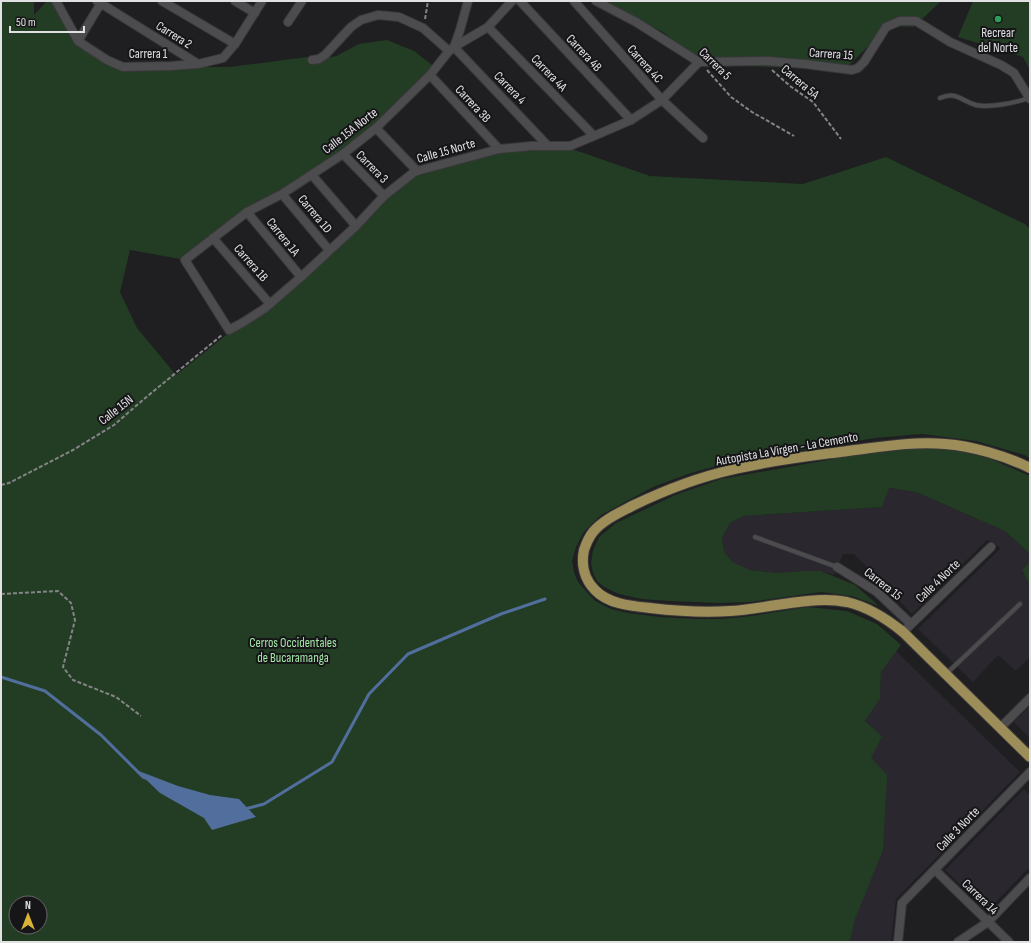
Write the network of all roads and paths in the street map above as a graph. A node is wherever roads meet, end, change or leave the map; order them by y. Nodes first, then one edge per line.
1 (56, 1) edge
2 (162, 1) edge
3 (235, 1) edge
4 (262, 1) edge
5 (302, 1) edge
6 (428, 1) edge
7 (468, 1) edge
8 (512, 1) edge
9 (520, 1) edge
10 (574, 1) edge
11 (596, 1) edge
12 (99, 2) edge
13 (255, 12) junction
14 (288, 22) dead end
15 (488, 27) junction
16 (423, 28) junction
17 (78, 41) junction
18 (234, 44) junction
19 (452, 49) junction
20 (312, 60) dead end
21 (761, 60) junction
22 (699, 62) junction
23 (198, 64) junction
24 (430, 75) junction
25 (940, 98) dead end
26 (1029, 99) edge
27 (662, 100) junction
28 (631, 120) junction
29 (376, 128) junction
30 (594, 136) junction
31 (794, 136) dead end
32 (703, 138) dead end
33 (841, 139) dead end
34 (548, 146) junction
35 (499, 149) junction
36 (343, 154) junction
37 (417, 171) junction
38 (312, 175) junction
39 (282, 194) junction
40 (384, 196) junction
41 (247, 212) junction
42 (356, 226) junction
43 (213, 238) junction
44 (329, 250) junction
45 (301, 277) junction
46 (270, 304) junction
47 (229, 330) junction
48 (1030, 468) edge
49 (1, 485) edge
50 (756, 537) dead end
51 (991, 547) dead end
52 (837, 567) joint
53 (1, 594) edge
54 (1020, 604) dead end
55 (911, 624) junction
56 (903, 632) junction
57 (946, 674) junction
58 (1030, 698) edge
59 (141, 716) dead end
60 (1000, 728) junction
61 (1030, 757) edge
62 (1030, 772) edge
63 (934, 870) junction
64 (1030, 878) edge
65 (988, 922) junction
66 (898, 942) edge
67 (958, 942) edge
68 (1009, 942) edge

1 - 17 street, Carrera 1
2 - 18 street
3 - 13 street
4 - 13 street, Carrera 1
5 - 14 street
6 - 16 path
7 - 19 street
8 - 15 street, Calle 15A Norte
9 - 28 street, Carrera 4B
10 - 27 street, Carrera 4C
11 - 22 street, Carrera 5
12 - 17 street
12 - 23 street, Carrera 2
13 - 18 street, Carrera 1
15 - 19 street, Calle 15A Norte
15 - 30 street, Carrera 4A
16 - 19 street, Carrera 4
16 - 20 street, Carrera 4
17 - 23 street, Carrera 1
18 - 23 street, Carrera 1
19 - 24 street, Calle 15A Norte
19 - 34 street, Carrera 4
21 - 22 street, Carrera 15
21 - 26 street, Carrera 15
21 - 33 path, Carrera 5A
22 - 27 street, Calle 15 Norte
22 - 31 path, Carrera 5
24 - 29 street, Calle 15A Norte
24 - 35 street, Carrera 3B
25 - 26 lane
27 - 28 street, Calle 15 Norte
27 - 32 street, Carrera 4C
28 - 30 street, Calle 15 Norte
29 - 36 street, Calle 15A Norte
29 - 37 street
30 - 34 street, Calle 15 Norte
34 - 35 street, Calle 15 Norte
35 - 37 street, Calle 15 Norte
36 - 38 street, Calle 15A Norte
36 - 40 street, Carrera 3
37 - 40 street, Calle 15 Norte
38 - 39 street, Calle 15A Norte
38 - 42 street
39 - 41 street, Calle 15A Norte
39 - 44 street, Carrera 1D
40 - 42 street, Calle 15 Norte
41 - 43 street, Calle 15A Norte
41 - 45 street, Carrera 1A
42 - 44 street, Calle 15 Norte
43 - 46 street, Carrera 1B
43 - 47 street, Calle 15A Norte
44 - 45 street, Calle 15 Norte
45 - 46 street, Calle 15 Norte
46 - 47 street, Calle 15 Norte
47 - 49 path, Calle 15N
48 - 56 main road, Autopista La Virgen - La Cemento
50 - 52 lane
51 - 55 street, Calle 4 Norte
52 - 55 street, Carrera 15
53 - 59 path
54 - 57 lane
55 - 56 street, Calle 4 Norte
56 - 57 main road, Autopista La Virgen - La Cemento
57 - 60 main road, Autopista La Virgen - La Cemento
58 - 60 street
60 - 61 main road, Autopista La Virgen - La Cemento
62 - 63 street, Calle 3 Norte
63 - 65 street, Carrera 14
63 - 66 street, Calle 3 Norte
64 - 65 street
65 - 67 street
65 - 68 street, Carrera 14

